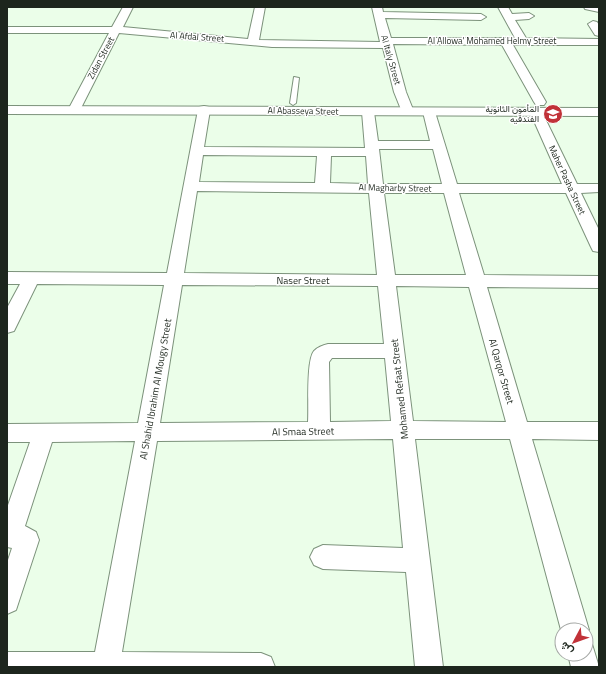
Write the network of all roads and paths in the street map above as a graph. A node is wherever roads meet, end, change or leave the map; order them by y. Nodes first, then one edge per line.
1 (128, 7) edge
2 (260, 7) edge
3 (503, 7) edge
4 (589, 7) edge
5 (599, 9) edge
6 (378, 11) edge
7 (529, 16) dead end
8 (481, 17) dead end
9 (508, 17) junction
10 (7, 30) edge
11 (116, 30) junction
12 (522, 41) junction
13 (253, 42) junction
14 (506, 42) junction
15 (599, 42) edge
16 (386, 43) junction
17 (296, 78) dead end
18 (7, 102) edge
19 (599, 102) edge
20 (293, 103) junction
21 (76, 106) junction
22 (538, 107) junction
23 (407, 108) junction
24 (7, 110) edge
25 (204, 110) junction
26 (368, 112) junction
27 (428, 112) junction
28 (599, 112) edge
29 (438, 146) junction
30 (372, 149) junction
31 (197, 151) junction
32 (324, 152) junction
33 (191, 186) junction
34 (322, 187) junction
35 (376, 188) junction
36 (571, 188) junction
37 (599, 188) edge
38 (450, 189) junction
39 (599, 247) edge
40 (7, 278) edge
41 (31, 279) junction
42 (174, 280) junction
43 (387, 281) junction
44 (476, 282) junction
45 (599, 282) edge
46 (7, 326) edge
47 (394, 351) junction
48 (403, 430) junction
49 (518, 430) junction
50 (319, 431) junction
51 (599, 431) edge
52 (7, 433) edge
53 (44, 433) junction
54 (147, 433) junction
55 (323, 557) dead end
56 (417, 560) junction
57 (7, 601) edge
58 (573, 622) edge
59 (7, 666) edge
60 (106, 667) edge
61 (261, 667) edge
62 (429, 667) edge

1 - 11 street, Zidan Street
2 - 13 street
3 - 9 street
4 - 5 street
6 - 8 street
6 - 16 street, Al Italy Street
7 - 9 street
9 - 12 street
10 - 11 street, Al Afdal Street
11 - 13 street, Al Afdal Street
11 - 21 street, Zidan Street
12 - 14 street, Al Allowa' Mohamed Helmy Street
12 - 15 street, Al Allowa' Mohamed Helmy Street
13 - 16 street, Al Afdal Street
14 - 16 street, Al Allowa' Mohamed Helmy Street
14 - 22 street, Maher Pasha Street
16 - 23 street, Al Italy Street
17 - 20 lane
18 - 21 main road, Al Abasseya Street
19 - 22 main road, Al Abasseya Street
20 - 21 main road, Al Abasseya Street
20 - 23 main road, Al Abasseya Street
21 - 24 main road, Al Abasseya Street
21 - 25 main road, Al Abasseya Street
22 - 23 main road, Al Abasseya Street
22 - 27 main road, Al Abasseya Street
22 - 28 main road, Al Abasseya Street
22 - 36 street, Maher Pasha Street
23 - 26 main road, Al Abasseya Street
23 - 27 main road, Al Abasseya Street
25 - 26 main road, Al Abasseya Street
25 - 31 street, Al Shahid Ibrahim Al Mougy Street
26 - 30 street, Mohamed Refaat Street
27 - 29 street, Al Qarqor Street
29 - 30 street
29 - 38 street, Al Qarqor Street
30 - 32 street
30 - 35 street, Mohamed Refaat Street
31 - 32 street
31 - 33 street, Al Shahid Ibrahim Al Mougy Street
32 - 34 street
33 - 34 street, Al Magharby Street
33 - 42 street, Al Shahid Ibrahim Al Mougy Street
34 - 35 street, Al Magharby Street
35 - 38 street, Al Magharby Street
35 - 43 street, Mohamed Refaat Street
36 - 37 street, Al Magharby Street
36 - 38 street, Al Magharby Street
36 - 39 street, Maher Pasha Street
38 - 44 street, Al Qarqor Street
40 - 41 street, Naser Street
41 - 42 street, Naser Street
41 - 46 street
42 - 43 street, Naser Street
42 - 54 street, Al Shahid Ibrahim Al Mougy Street
43 - 44 street, Naser Street
43 - 47 street, Mohamed Refaat Street
44 - 45 street, Naser Street
44 - 49 street, Al Qarqor Street
47 - 48 street, Mohamed Refaat Street
47 - 50 street
48 - 49 street, Al Smaa Street
48 - 50 street, Al Smaa Street
48 - 56 street, Mohamed Refaat Street
49 - 51 street, Al Smaa Street
49 - 58 street, Al Qarqor Street
50 - 54 street, Al Smaa Street
52 - 53 street, Al Smaa Street
53 - 54 street, Al Smaa Street
53 - 57 street
54 - 60 street, Al Shahid Ibrahim Al Mougy Street
55 - 56 street
56 - 62 street, Mohamed Refaat Street
59 - 60 street
60 - 61 street

